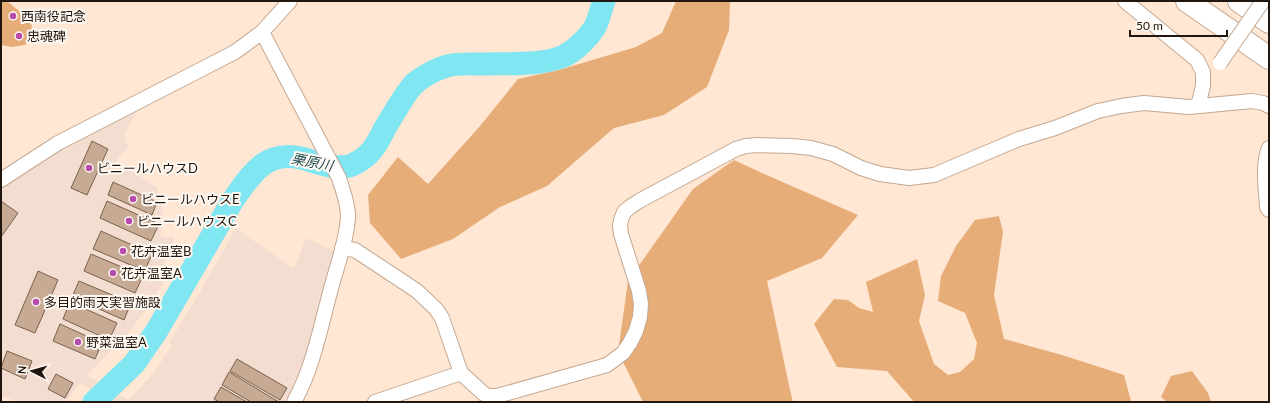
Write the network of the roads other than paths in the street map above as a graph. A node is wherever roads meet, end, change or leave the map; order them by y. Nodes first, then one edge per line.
1 (290, 1) edge
2 (1125, 1) edge
3 (1187, 1) edge
4 (1239, 1) edge
5 (1263, 1) edge
6 (1269, 22) edge
7 (262, 32) junction
8 (1269, 58) edge
9 (1203, 86) junction
10 (1198, 106) junction
11 (1269, 106) edge
12 (1269, 148) edge
13 (1, 180) edge
14 (1269, 210) edge
15 (342, 248) junction
16 (461, 373) junction
17 (294, 402) edge
18 (375, 402) edge

1 - 7 street
2 - 9 street
3 - 8 highway
4 - 6 highway
5 - 9 street, bridge
7 - 13 street
7 - 15 street
9 - 10 street
10 - 11 street
10 - 16 street
12 - 14 street
15 - 16 street
15 - 17 street
16 - 18 street

